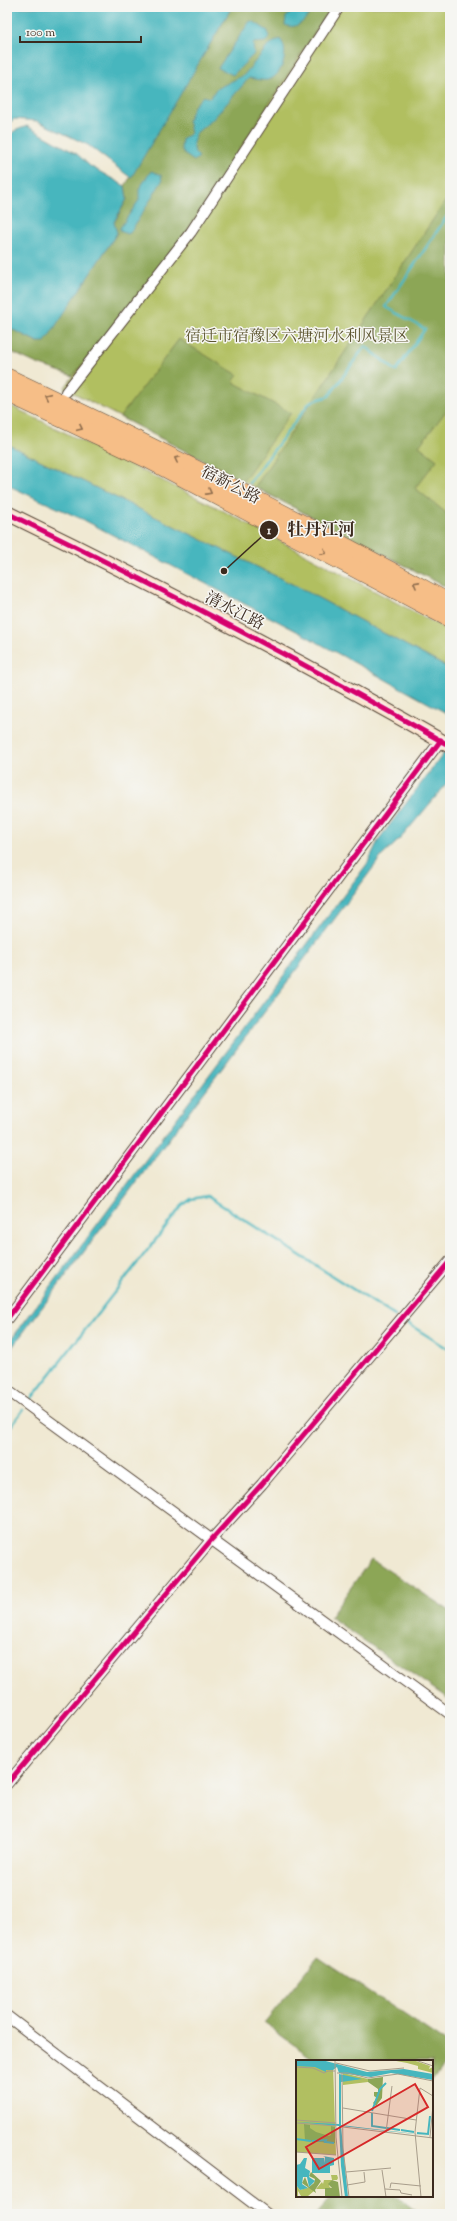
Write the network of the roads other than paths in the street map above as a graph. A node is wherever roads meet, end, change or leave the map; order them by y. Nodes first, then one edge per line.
1 (339, 7) edge
2 (7, 377) edge
3 (66, 392) dead end
4 (7, 393) edge
5 (7, 512) edge
6 (450, 603) edge
7 (450, 619) edge
8 (445, 743) edge
9 (450, 1261) edge
10 (7, 1319) edge
11 (7, 1390) edge
12 (212, 1539) junction
13 (450, 1714) edge
14 (7, 1784) edge
15 (7, 2016) edge
16 (267, 2214) edge

1 - 3 street
6 -> 2 highway, 宿新公路
4 -> 7 highway, 宿新公路
5 - 8 street, 清水江路
8 - 10 street
9 - 12 street
11 - 12 street
12 - 13 street
12 - 14 street
15 - 16 street

